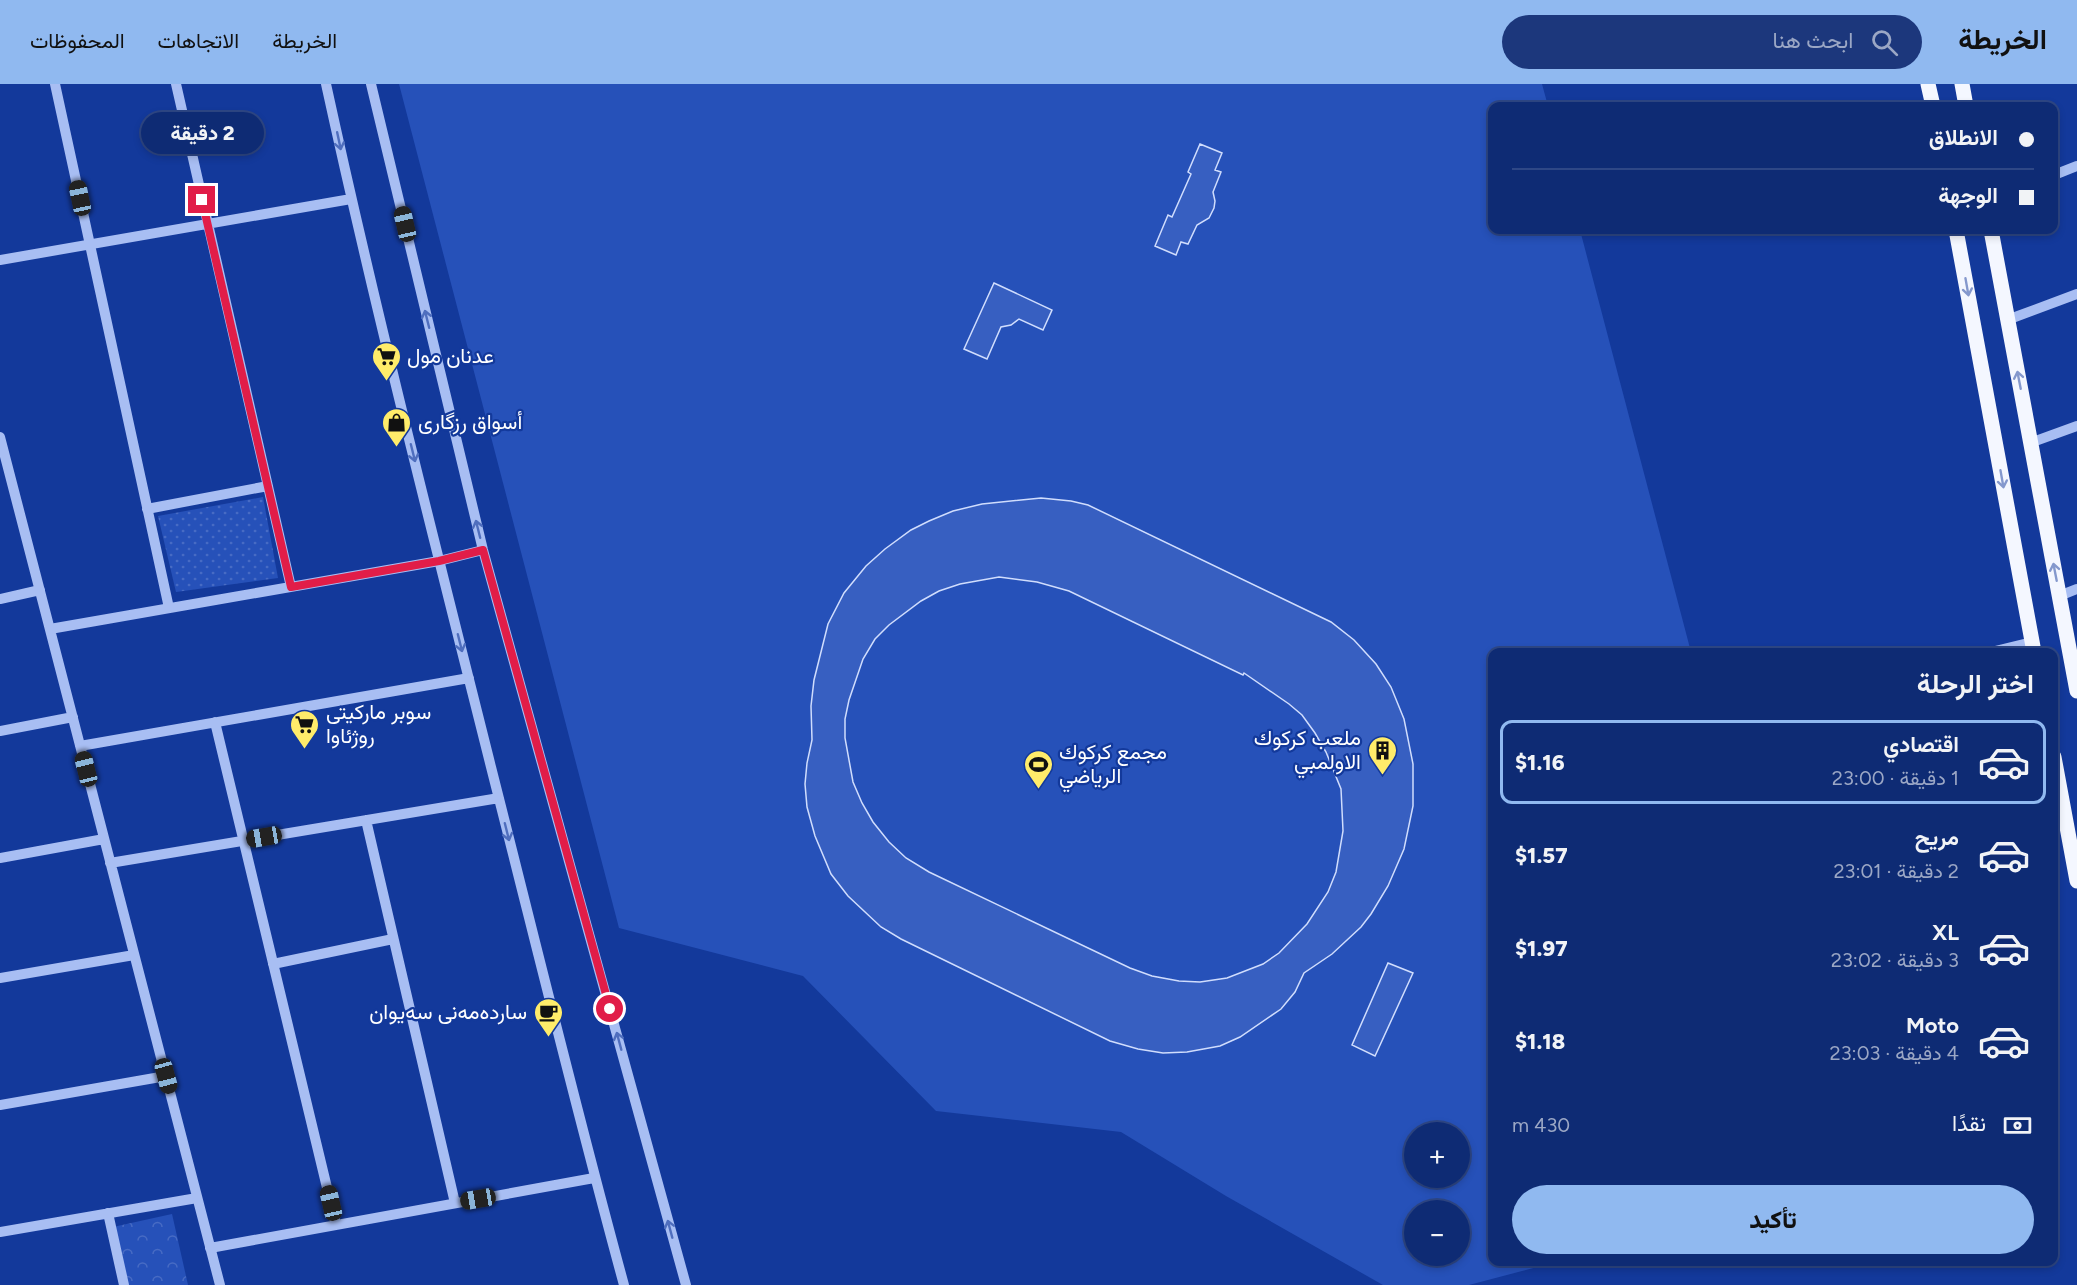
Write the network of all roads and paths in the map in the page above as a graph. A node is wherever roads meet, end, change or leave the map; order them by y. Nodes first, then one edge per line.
1 (55, 84) edge
2 (176, 84) edge
3 (326, 84) edge
4 (371, 84) edge
5 (1928, 84) edge
6 (1962, 84) edge
7 (1932, 102) edge
8 (1965, 102) edge
9 (2077, 166) edge
10 (2058, 173) edge
11 (351, 199) junction
12 (208, 224) junction
13 (1957, 234) edge
14 (1992, 234) edge
15 (90, 244) junction
16 (0, 260) edge
17 (2077, 294) edge
18 (2007, 320) junction
19 (2077, 426) edge
20 (0, 437) edge
21 (2030, 443) junction
22 (268, 486) junction
23 (147, 509) junction
24 (483, 550) junction
25 (439, 561) junction
26 (291, 587) junction
27 (2077, 589) edge
28 (39, 590) junction
29 (2059, 596) junction
30 (0, 599) edge
31 (169, 608) junction
32 (50, 629) junction
33 (2033, 647) edge
34 (469, 678) junction
35 (2077, 692) edge
36 (73, 717) junction
37 (215, 723) junction
38 (0, 732) edge
39 (80, 746) junction
40 (2058, 779) edge
41 (499, 798) junction
42 (366, 820) junction
43 (104, 839) junction
44 (244, 841) junction
45 (0, 858) edge
46 (110, 863) junction
47 (2077, 881) edge
48 (393, 939) junction
49 (134, 955) junction
50 (273, 964) junction
51 (0, 978) edge
52 (166, 1076) junction
53 (0, 1105) edge
54 (594, 1178) junction
55 (197, 1198) junction
56 (455, 1203) junction
57 (108, 1213) junction
58 (336, 1225) junction
59 (0, 1232) edge
60 (210, 1248) junction
61 (124, 1285) edge
62 (219, 1285) edge
63 (624, 1285) edge
64 (686, 1285) edge

1 - 15 street
2 - 12 street
3 -> 11 street
24 -> 4 street
5 - 7 main road
6 - 8 main road
9 - 10 street
11 - 12 street
11 -> 25 street
12 - 15 street
12 - 22 street
13 -> 33 main road
14 - 18 main road
15 - 16 street
15 - 23 street
17 - 18 street
21 -> 18 main road
19 - 21 street
20 - 28 street
29 -> 21 main road
22 - 23 street
22 - 26 street
23 - 31 street
24 - 25 street
64 -> 24 street
25 - 26 street
25 -> 34 street
26 - 31 street
27 - 29 street
28 - 30 street
28 - 32 street
29 - 35 main road
31 - 32 street
32 - 36 street
34 - 37 street
34 - 41 street
36 - 38 street
36 - 39 street
37 - 39 street
37 - 44 street
39 - 43 street
40 - 47 main road
41 - 42 street
41 -> 54 street
42 - 44 street
42 - 48 street
43 - 45 street
43 - 46 street
44 - 46 street
44 - 50 street
46 - 49 street
48 - 50 street
48 - 56 street
49 - 51 street
49 - 52 street
50 - 58 street
52 - 53 street
52 - 55 street
54 - 56 street
54 - 63 street
55 - 57 street
55 - 60 street
56 - 58 street
57 - 59 street
57 - 61 street
58 - 60 street
60 - 62 street

